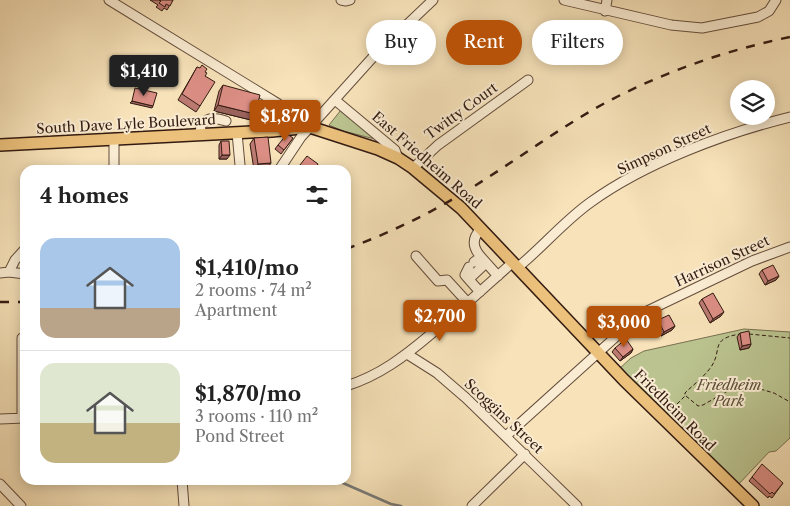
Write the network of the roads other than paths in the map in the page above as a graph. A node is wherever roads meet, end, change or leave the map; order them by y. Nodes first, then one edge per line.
1 (109, 0) edge
2 (341, 0) edge
3 (350, 0) edge
4 (433, 0) edge
5 (564, 0) edge
6 (607, 0) edge
7 (776, 0) edge
8 (605, 11) junction
9 (528, 80) dead end
10 (335, 100) junction
11 (790, 117) edge
12 (226, 121) dead end
13 (310, 127) junction
14 (237, 133) junction
15 (200, 135) junction
16 (114, 139) junction
17 (0, 145) edge
18 (398, 158) junction
19 (114, 165) edge
20 (240, 165) dead end
21 (282, 165) edge
22 (413, 168) junction
23 (481, 229) junction
24 (790, 247) edge
25 (20, 254) edge
26 (416, 256) dead end
27 (477, 263) junction
28 (514, 265) junction
29 (4, 273) edge
30 (20, 274) edge
31 (498, 276) junction
32 (469, 279) junction
33 (480, 292) junction
34 (468, 303) junction
35 (598, 353) junction
36 (407, 354) junction
37 (351, 384) edge
38 (20, 418) edge
39 (0, 419) edge
40 (506, 436) junction
41 (525, 454) junction
42 (0, 484) edge
43 (182, 485) edge
44 (21, 506) edge
45 (184, 506) edge
46 (472, 506) edge
47 (577, 506) edge
48 (752, 506) edge

1 - 13 street
2 - 3 street
4 - 10 street
5 - 8 street
6 - 8 street
7 - 8 street
9 - 22 street, Twitty Court
10 - 13 street
10 - 18 street, East Friedheim Road
11 - 28 street, Simpson Street
12 - 15 street
13 - 14 main road, South Dave Lyle Boulevard
13 - 18 main road, South Dave Lyle Boulevard
13 - 21 street
14 - 15 main road, South Dave Lyle Boulevard
14 - 20 street
15 - 16 main road, South Dave Lyle Boulevard
16 - 17 main road, South Dave Lyle Boulevard
16 - 19 street
18 - 22 main road, East Friedheim Road
22 - 23 main road, East Friedheim Road
23 - 27 street
23 - 28 main road, East Friedheim Road
24 - 35 street, Harrison Street
25 - 29 street
26 - 34 street
27 - 31 street
27 - 32 street
27 - 32 street
28 - 31 street, Simpson Street
28 - 35 main road, Friedheim Road
29 - 30 street
31 - 33 street, Simpson Street
32 - 33 street
33 - 34 street, Simpson Street
34 - 36 street, Simpson Street
35 - 40 street, Harrison Street
35 - 48 main road, Friedheim Road
36 - 37 street, Simpson Street
36 - 40 street, Scoggins Street
38 - 39 street
40 - 41 street, Scoggins Street
41 - 46 street
41 - 47 street, Scoggins Street
42 - 44 street
43 - 45 street

